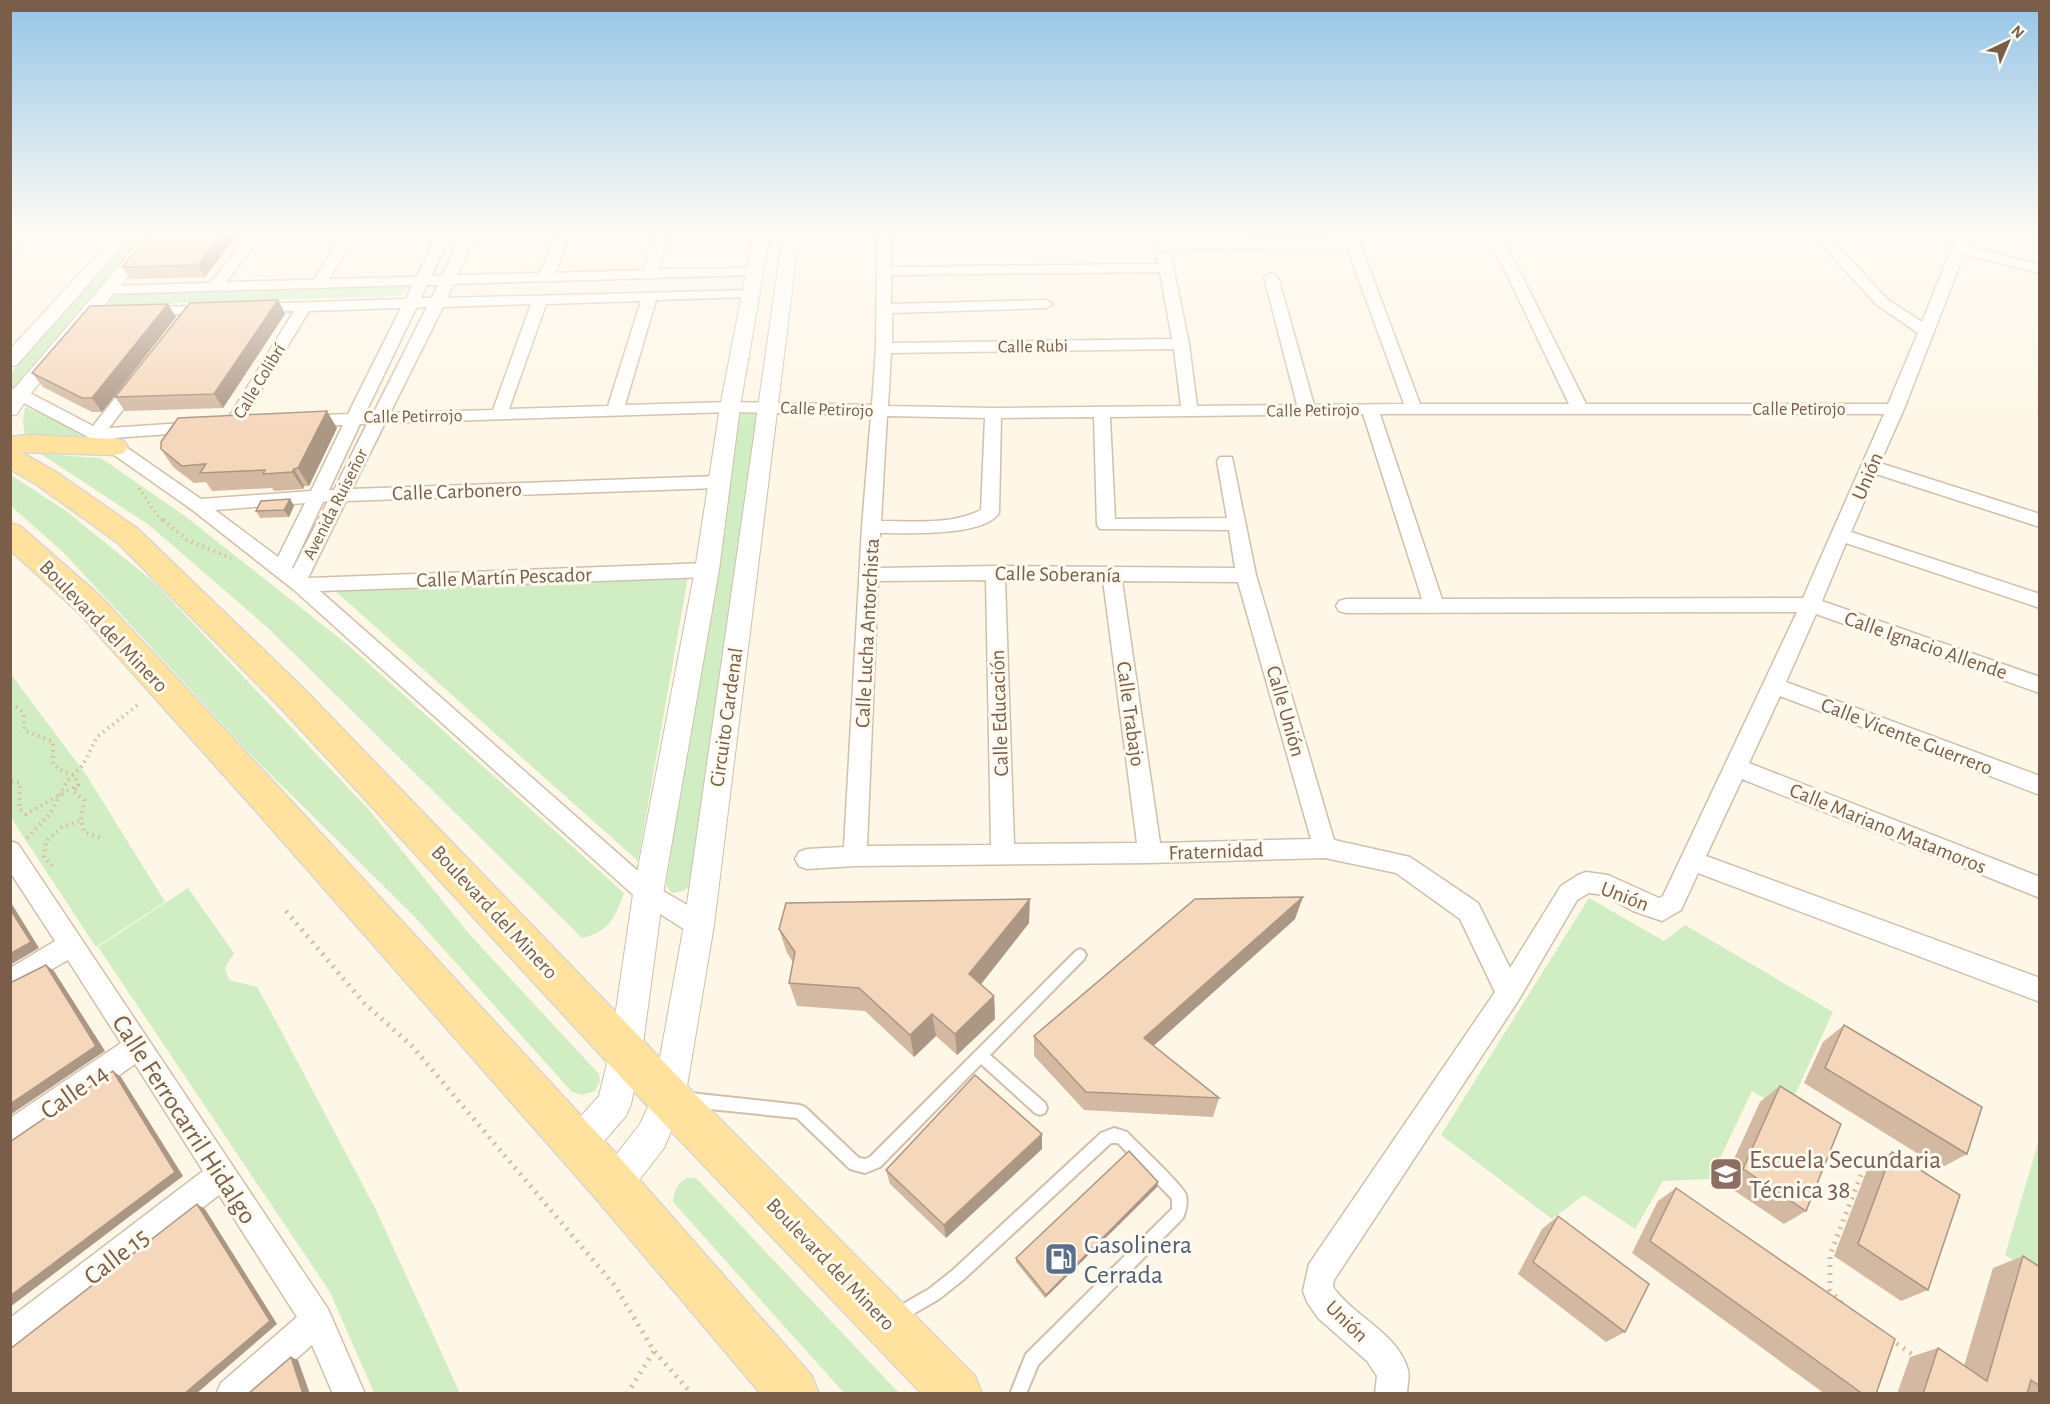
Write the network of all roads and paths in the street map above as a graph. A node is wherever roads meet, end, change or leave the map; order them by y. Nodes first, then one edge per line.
1 (541, 298) edge
2 (67, 299) edge
3 (101, 299) edge
4 (414, 299) edge
5 (523, 299) edge
6 (649, 299) edge
7 (749, 299) edge
8 (782, 299) edge
9 (885, 299) edge
10 (1172, 299) edge
11 (1276, 299) edge
12 (1373, 299) edge
13 (1526, 299) edge
14 (1879, 299) edge
15 (1939, 299) edge
16 (438, 301) junction
17 (412, 302) junction
18 (1046, 304) dead end
19 (304, 307) junction
20 (885, 309) junction
21 (193, 310) junction
22 (88, 313) junction
23 (179, 328) edge
24 (1926, 331) junction
25 (1181, 344) junction
26 (884, 348) junction
27 (10, 361) edge
28 (145, 372) edge
29 (14, 399) edge
30 (730, 407) junction
31 (768, 407) junction
32 (1414, 409) junction
33 (1580, 409) junction
34 (1896, 409) junction
35 (615, 410) junction
36 (1306, 410) junction
37 (1370, 410) junction
38 (880, 411) junction
39 (1102, 412) junction
40 (1191, 412) junction
41 (993, 413) junction
42 (499, 415) junction
43 (379, 417) junction
44 (356, 418) junction
45 (288, 422) edge
46 (255, 424) edge
47 (221, 426) junction
48 (105, 440) junction
49 (10, 445) edge
50 (10, 457) edge
51 (1226, 461) dead end
52 (1870, 466) junction
53 (718, 482) junction
54 (138, 486) dead end
55 (318, 496) junction
56 (340, 496) junction
57 (197, 505) junction
58 (2040, 520) edge
59 (1236, 524) junction
60 (872, 527) junction
61 (10, 533) edge
62 (1841, 535) junction
63 (239, 564) dead end
64 (707, 570) junction
65 (995, 573) junction
66 (870, 575) junction
67 (1112, 575) junction
68 (1246, 575) junction
69 (293, 579) junction
70 (2040, 601) edge
71 (1434, 605) junction
72 (1812, 605) junction
73 (1346, 606) dead end
74 (2040, 685) edge
75 (1775, 686) junction
76 (139, 704) dead end
77 (10, 705) edge
78 (1736, 767) junction
79 (74, 775) junction
80 (10, 781) edge
81 (78, 785) junction
82 (2040, 786) edge
83 (60, 795) junction
84 (81, 819) junction
85 (101, 838) dead end
86 (15, 847) edge
87 (1325, 848) junction
88 (1003, 853) junction
89 (1150, 853) junction
90 (855, 856) junction
91 (807, 859) dead end
92 (1692, 861) junction
93 (52, 866) dead end
94 (2040, 888) edge
95 (648, 894) junction
96 (286, 911) dead end
97 (699, 925) junction
98 (72, 944) junction
99 (1080, 955) dead end
100 (10, 982) edge
101 (2040, 990) edge
102 (1509, 993) junction
103 (137, 1047) junction
104 (626, 1051) junction
105 (981, 1055) junction
106 (669, 1098) junction
107 (1040, 1108) dead end
108 (10, 1135) edge
109 (578, 1145) junction
110 (1866, 1162) dead end
111 (221, 1175) junction
112 (614, 1185) junction
113 (1845, 1307) edge
114 (317, 1320) junction
115 (887, 1321) junction
116 (1883, 1334) edge
117 (10, 1338) edge
118 (654, 1351) junction
119 (1921, 1360) dead end
120 (232, 1394) edge
121 (349, 1394) edge
122 (627, 1394) edge
123 (692, 1394) edge
124 (794, 1394) edge
125 (957, 1394) edge
126 (1018, 1394) edge
127 (1391, 1394) edge

1 - 42 street
2 - 27 street
3 - 22 street
4 - 17 street, Avenida Ruiseñor
5 - 16 street
6 - 35 street
7 - 30 street, Circuito Cardenal
8 - 31 street, Circuito Cardenal
9 - 20 street, Calle Lucha Antorchista
10 - 25 street
11 - 36 street
12 - 32 street
13 - 33 street
14 - 24 street
15 - 24 street
16 - 17 street
16 - 43 street, Avenida Ruiseñor
17 - 19 street
17 - 44 street, Avenida Ruiseñor
18 - 20 street
19 - 21 street
19 - 47 street, Calle Colibrí
20 - 26 street, Calle Lucha Antorchista
21 - 22 street
21 - 23 street
22 - 29 street
24 - 34 street
25 - 26 street, Calle Rubi
25 - 40 street
26 - 38 street, Calle Lucha Antorchista
28 - 48 street
29 - 48 street
30 - 31 street, Calle Petirojo
30 - 35 street, Calle Petirrojo
30 - 53 street, Circuito Cardenal
31 - 38 street, Calle Petirojo
31 - 97 street, Circuito Cardenal
32 - 33 street, Calle Petirojo
32 - 37 street, Calle Petirojo
33 - 34 street, Calle Petirojo
34 - 52 street, Unión
35 - 42 street, Calle Petirrojo
36 - 37 street, Calle Petirojo
36 - 40 street, Calle Petirojo
37 - 71 street
38 - 41 street, Calle Petirojo
38 - 60 street, Calle Lucha Antorchista
39 - 40 street, Calle Petirojo
39 - 41 street, Calle Petirojo
39 - 59 street
41 - 60 street
42 - 43 street, Calle Petirrojo
43 - 44 street, Calle Petirrojo
43 - 56 street, Avenida Ruiseñor
44 - 45 street, Calle Petirrojo
44 - 55 street, Avenida Ruiseñor
46 - 47 street
47 - 48 street
48 - 49 main road
48 - 57 street
50 - 104 main road, Boulevard del Minero
51 - 59 street, Calle Unión
52 - 58 street
52 - 62 street, Unión
53 - 56 street, Calle Carbonero
53 - 64 street, Circuito Cardenal
54 - 63 path
55 - 56 street, Calle Carbonero
55 - 57 street, Calle Carbonero
55 - 69 street, Avenida Ruiseñor
56 - 69 street, Avenida Ruiseñor
57 - 69 street
59 - 68 street, Calle Unión
60 - 66 street, Calle Lucha Antorchista
61 - 109 main road, Boulevard del Minero
62 - 70 street
62 - 72 street, Unión
64 - 69 street, Calle Martín Pescador
64 - 95 street, Circuito Cardenal
65 - 66 street, Calle Soberanía
65 - 67 street, Calle Soberanía
65 - 88 street, Calle Educación
66 - 90 street, Calle Lucha Antorchista
67 - 68 street, Calle Soberanía
67 - 89 street, Calle Trabajo
68 - 87 street, Calle Unión
69 - 95 street
71 - 72 street, Calle Ignacio Allende
71 - 73 street, Calle Ignacio Allende
72 - 74 street, Calle Ignacio Allende
72 - 75 street, Unión
75 - 78 street, Unión
75 - 82 street, Calle Vicente Guerrero
76 - 79 path
77 - 79 path
78 - 92 street, Unión
78 - 94 street, Calle Mariano Matamoros
79 - 81 path
79 - 83 path
80 - 83 path
81 - 83 path
81 - 84 path
83 - 86 path
84 - 85 path
84 - 93 path
86 - 98 street, Calle Ferrocarril Hidalgo
87 - 89 street, Fraternidad
87 - 102 street, Fraternidad
88 - 89 street, Fraternidad
88 - 90 street, Fraternidad
90 - 91 street, Fraternidad
92 - 101 street
92 - 102 street, Unión
95 - 97 street
95 - 104 street, Circuito Cardenal
96 - 118 path
97 - 106 street, Circuito Cardenal
98 - 100 street
98 - 103 street, Calle Ferrocarril Hidalgo
99 - 105 lane
102 - 127 street, Unión
103 - 108 street, Calle 14
103 - 111 street, Calle Ferrocarril Hidalgo
104 - 106 main road, Boulevard del Minero
104 - 109 street, Circuito Cardenal
105 - 106 lane
105 - 107 lane
106 - 112 street, Circuito Cardenal
106 - 115 main road, Boulevard del Minero
109 - 112 main road, Boulevard del Minero
110 - 113 path
111 - 114 street, Calle Ferrocarril Hidalgo
111 - 117 street, Calle 15
112 - 124 main road, Boulevard del Minero
114 - 120 street
114 - 121 street, Calle Ferrocarril Hidalgo
115 - 125 main road, Boulevard del Minero
115 - 126 lane
116 - 119 path
118 - 122 path
118 - 123 path

